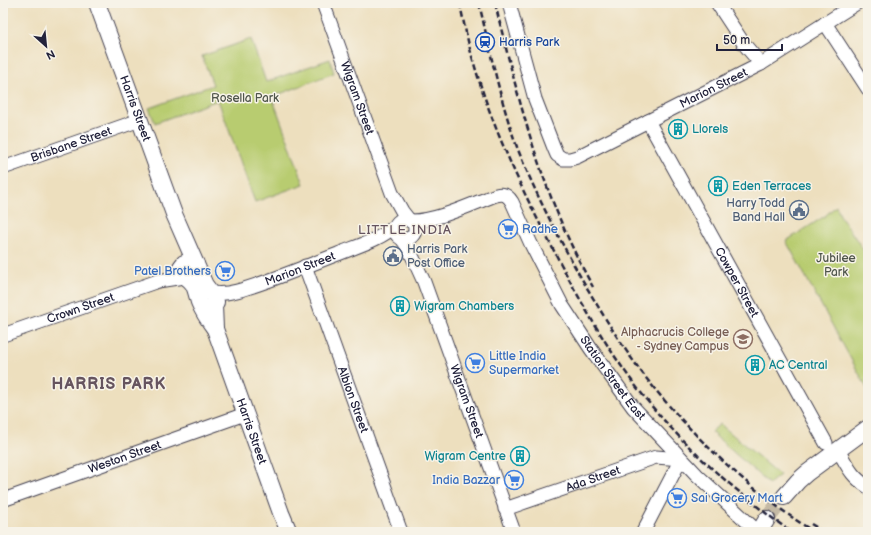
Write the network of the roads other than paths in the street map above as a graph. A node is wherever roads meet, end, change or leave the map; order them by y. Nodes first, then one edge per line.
1 (97, 3) edge
2 (323, 3) edge
3 (508, 3) edge
4 (716, 3) edge
5 (726, 3) edge
6 (857, 3) edge
7 (825, 23) junction
8 (761, 64) junction
9 (868, 89) edge
10 (140, 120) junction
11 (648, 121) junction
12 (3, 168) edge
13 (506, 195) joint
14 (405, 229) junction
15 (305, 266) junction
16 (187, 267) junction
17 (211, 302) junction
18 (3, 335) edge
19 (245, 414) junction
20 (868, 428) edge
21 (832, 446) junction
22 (681, 459) junction
23 (868, 487) edge
24 (784, 497) tunnel mouth
25 (3, 500) edge
26 (505, 509) junction
27 (761, 528) edge
28 (289, 532) edge
29 (401, 532) edge
30 (514, 532) edge
31 (643, 532) edge

1 - 10 main road, Harris Street
2 - 14 street, Wigram Street
3 - 11 street, Marion Street
4 - 8 street
5 - 8 street
6 - 7 street, Marion Street
7 - 8 street, Marion Street
7 - 9 street
8 - 11 street, Marion Street
10 - 12 street, Brisbane Street
10 - 16 main road, Harris Street
11 - 21 street, Cowper Street
13 - 14 street, Marion Street
13 - 22 street, Station Street East
14 - 15 street, Marion Street
14 - 26 street, Wigram Street
15 - 17 street, Marion Street
15 - 29 street, Albion Street
16 - 17 main road, Harris Street
16 - 18 street, Crown Street
17 - 19 main road, Harris Street
19 - 25 street, Weston Street
19 - 28 main road, Harris Street
20 - 21 main road
21 - 23 street, Cowper Street
21 - 24 main road
22 - 26 street, Ada Street
22 - 27 street, Station Street East
22 - 31 street
26 - 30 street, Wigram Street

